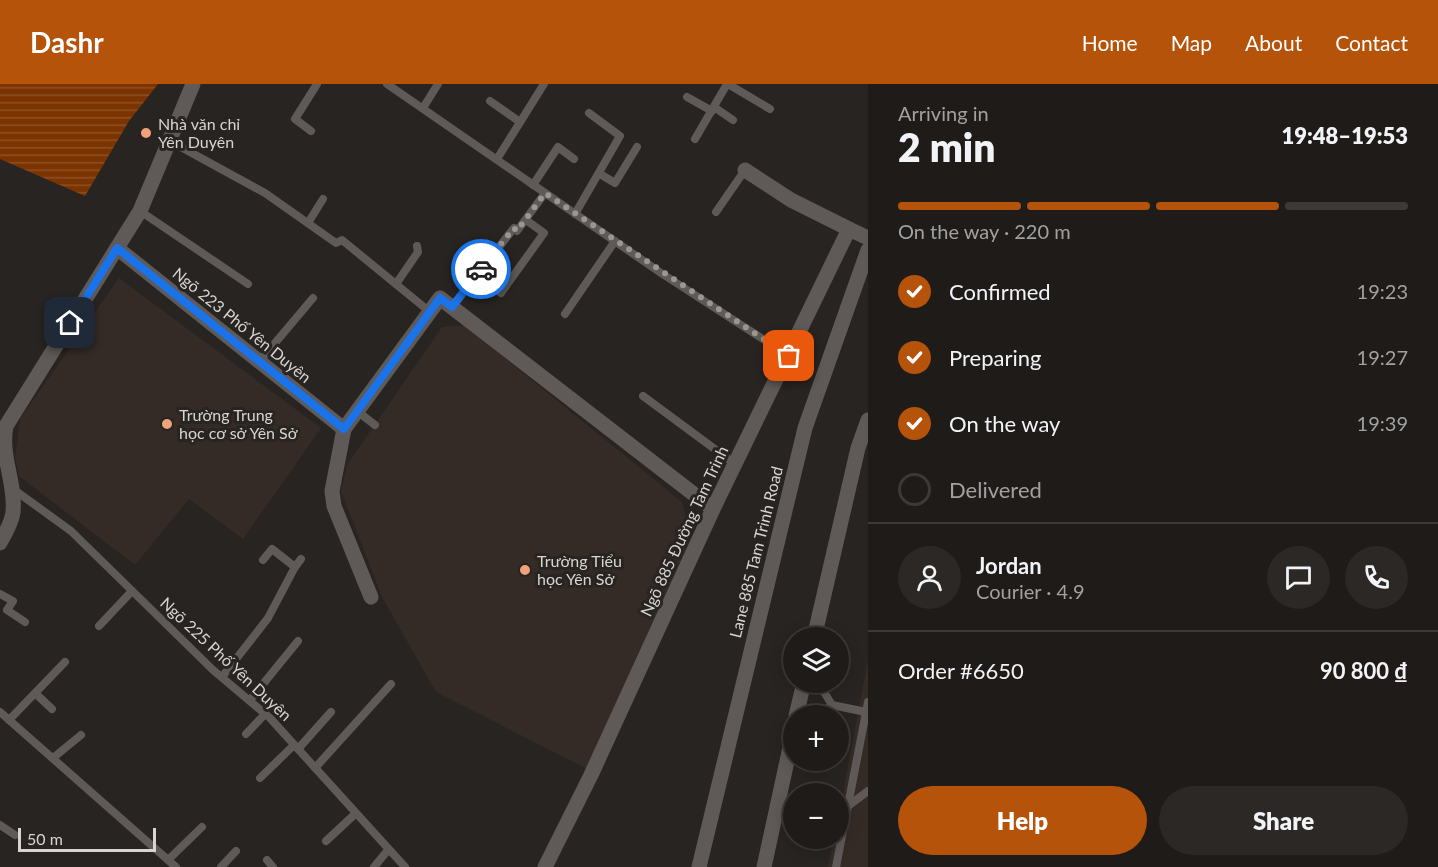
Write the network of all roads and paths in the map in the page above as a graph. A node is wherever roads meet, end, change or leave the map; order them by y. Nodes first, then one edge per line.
1 (194, 84) edge
2 (317, 84) edge
3 (438, 84) edge
4 (544, 84) edge
5 (728, 84) edge
6 (389, 85) edge
7 (687, 96) dead end
8 (490, 102) dead end
9 (423, 108) junction
10 (713, 109) junction
11 (770, 109) dead end
12 (589, 113) dead end
13 (733, 120) dead end
14 (520, 122) junction
15 (311, 131) dead end
16 (696, 139) dead end
17 (168, 140) junction
18 (637, 147) dead end
19 (496, 159) junction
20 (574, 159) dead end
21 (745, 170) joint
22 (600, 174) junction
23 (533, 185) junction
24 (545, 193) junction
25 (323, 199) dead end
26 (140, 211) junction
27 (716, 212) dead end
28 (575, 214) junction
29 (526, 219) junction
30 (308, 223) junction
31 (849, 229) junction
32 (868, 238) edge
33 (615, 241) junction
34 (417, 246) dead end
35 (117, 248) junction
36 (868, 250) edge
37 (477, 275) junction
38 (248, 284) dead end
39 (396, 284) junction
40 (314, 298) dead end
41 (452, 307) junction
42 (430, 312) junction
43 (565, 314) dead end
44 (789, 356) junction
45 (259, 362) junction
46 (643, 396) dead end
47 (357, 411) junction
48 (868, 420) edge
49 (375, 424) dead end
50 (344, 429) junction
51 (2, 436) edge
52 (735, 464) junction
53 (11, 488) junction
54 (713, 509) junction
55 (0, 543) edge
56 (301, 558) dead end
57 (263, 560) dead end
58 (295, 567) junction
59 (132, 591) junction
60 (0, 594) edge
61 (371, 597) dead end
62 (25, 622) dead end
63 (99, 626) dead end
64 (817, 627) edge
65 (298, 641) dead end
66 (65, 662) dead end
67 (222, 677) junction
68 (391, 684) dead end
69 (36, 693) junction
70 (825, 693) edge
71 (250, 700) junction
72 (868, 702) edge
73 (832, 705) edge
74 (849, 708) edge
75 (52, 710) dead end
76 (0, 712) edge
77 (331, 712) dead end
78 (866, 712) junction
79 (265, 714) junction
80 (9, 720) junction
81 (866, 729) edge
82 (246, 734) dead end
83 (81, 735) dead end
84 (296, 747) junction
85 (53, 758) junction
86 (315, 768) junction
87 (784, 771) edge
88 (260, 778) dead end
89 (868, 791) edge
90 (849, 802) edge
91 (849, 805) edge
92 (356, 814) junction
93 (0, 825) edge
94 (202, 828) dead end
95 (15, 836) dead end
96 (326, 841) dead end
97 (840, 849) edge
98 (388, 850) junction
99 (236, 851) dead end
100 (168, 860) junction
101 (176, 867) edge
102 (221, 867) edge
103 (374, 867) edge
104 (405, 867) edge
105 (545, 867) edge
106 (699, 867) edge
107 (764, 867) edge
108 (836, 867) edge

1 - 17 street
2 - 15 lane
3 - 9 lane
4 - 14 lane
5 - 10 lane
5 - 11 lane
6 - 9 lane
7 - 10 lane
8 - 14 lane
9 - 19 lane
10 - 13 lane
10 - 16 lane
12 - 22 lane
14 - 19 lane
17 - 26 street
17 - 30 lane
18 - 22 lane
19 - 23 lane
20 - 23 lane
21 - 27 lane
21 - 31 street
22 - 28 lane
23 - 24 lane
24 - 28 lane
24 - 29 lane
25 - 30 lane
26 - 35 street
26 - 38 lane
28 - 33 lane
29 - 37 lane
29 - 37 lane
30 - 39 lane
31 - 32 street
31 - 44 street, Ngõ 885 Đường Tam Trinh
33 - 43 lane
33 - 44 lane
34 - 39 lane
35 - 45 street, Ngõ 223 Phố Yên Duyên
35 - 51 street
36 - 106 street, Lane 885 Tam Trinh Road
37 - 41 lane
39 - 42 lane
40 - 45 lane
41 - 42 street
41 - 54 street
42 - 47 street
44 - 52 street, Ngõ 885 Đường Tam Trinh
45 - 50 street, Ngõ 223 Phố Yên Duyên
46 - 52 lane
47 - 49 lane
47 - 50 street
48 - 64 street
50 - 61 street
51 - 53 street
52 - 54 street, Ngõ 885 Đường Tam Trinh
53 - 55 street
53 - 59 lane, Ngõ 225 Phố Yên Duyên
54 - 105 street, Ngõ 885 Đường Tam Trinh
56 - 58 lane
57 - 58 lane
58 - 67 lane
59 - 63 lane
59 - 67 lane, Ngõ 225 Phố Yên Duyên
60 - 62 lane
65 - 71 lane
66 - 69 lane
67 - 71 lane, Ngõ 225 Phố Yên Duyên
68 - 86 lane
69 - 75 lane
69 - 80 lane
70 - 73 lane
71 - 79 lane, Ngõ 225 Phố Yên Duyên
72 - 78 lane
74 - 78 lane
76 - 80 lane
77 - 84 lane
78 - 81 lane
79 - 82 lane
79 - 84 lane, Ngõ 225 Phố Yên Duyên
80 - 85 lane
81 - 90 lane
83 - 85 lane
84 - 86 lane, Ngõ 225 Phố Yên Duyên
84 - 88 lane
85 - 100 lane
86 - 92 lane, Ngõ 225 Phố Yên Duyên
87 - 107 street
89 - 91 lane
92 - 96 lane
92 - 98 lane, Ngõ 225 Phố Yên Duyên
93 - 95 lane
94 - 100 lane
97 - 108 lane
98 - 103 lane
98 - 104 lane, Ngõ 225 Phố Yên Duyên
99 - 102 lane
100 - 101 lane

